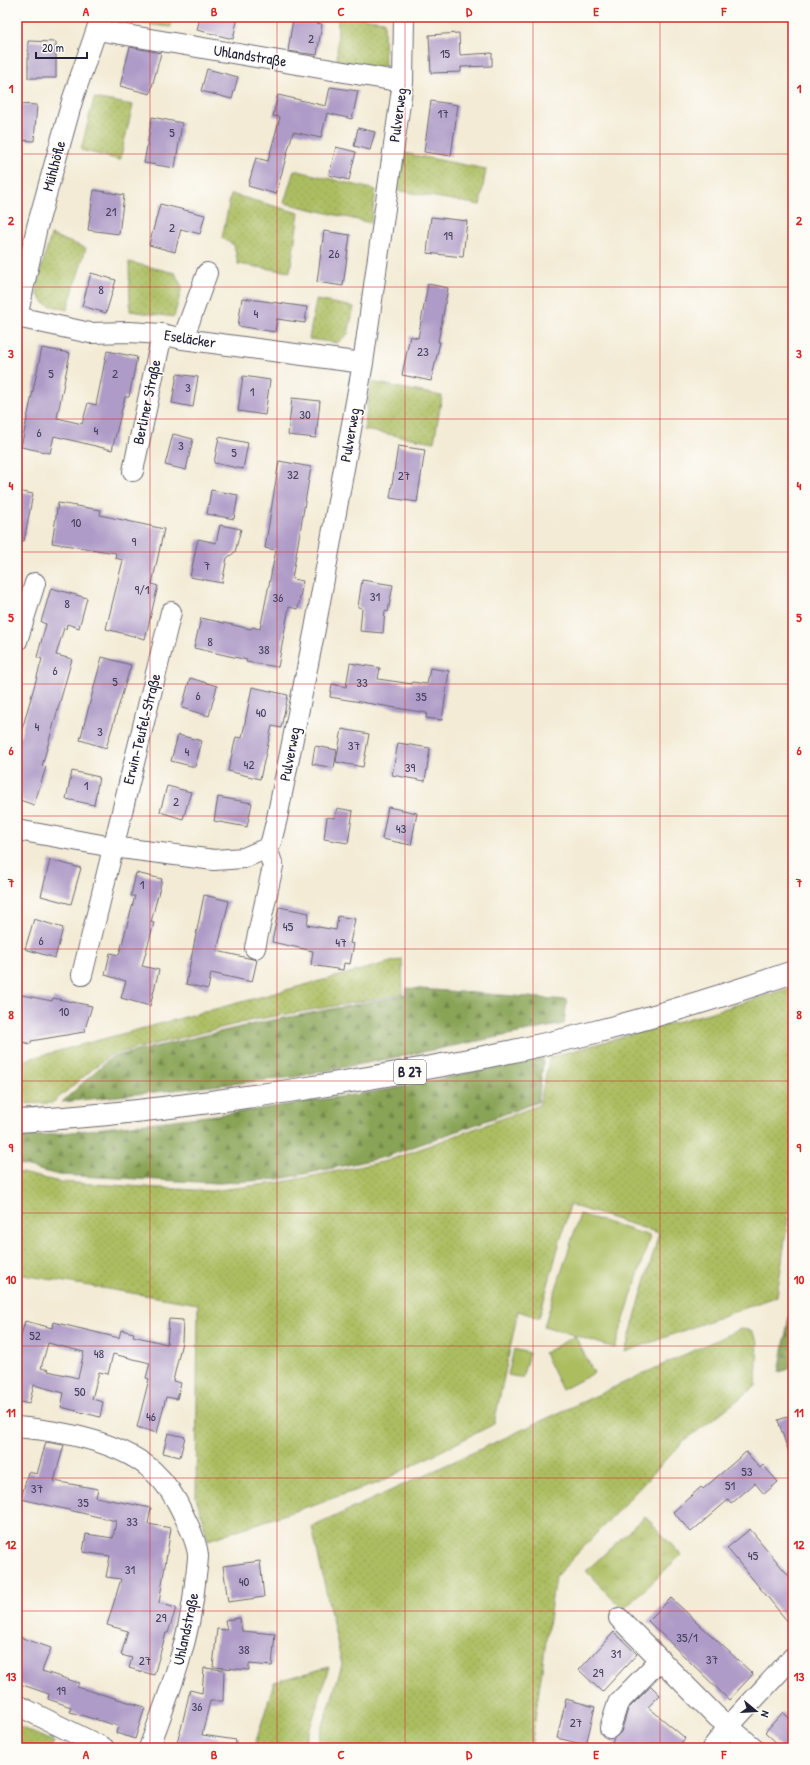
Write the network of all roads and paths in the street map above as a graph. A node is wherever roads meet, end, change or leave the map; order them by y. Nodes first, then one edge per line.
1 (404, 17) edge
2 (99, 24) edge
3 (403, 82) junction
4 (208, 273) dead end
5 (17, 317) edge
6 (162, 334) junction
7 (183, 339) junction
8 (363, 363) junction
9 (133, 470) dead end
10 (35, 583) dead end
11 (171, 612) dead end
12 (17, 641) edge
13 (17, 830) edge
14 (113, 847) junction
15 (267, 848) junction
16 (255, 948) dead end
17 (793, 972) edge
18 (82, 975) dead end
19 (17, 1122) edge
20 (17, 1427) edge
21 (619, 1618) dead end
22 (793, 1657) edge
23 (660, 1660) junction
24 (17, 1705) edge
25 (729, 1726) junction
26 (610, 1728) dead end
27 (104, 1748) edge
28 (149, 1748) edge
29 (712, 1748) edge
30 (754, 1748) edge

1 - 3 street, Pulverweg
2 - 3 street, Uhlandstraße
2 - 5 street, Mühlhöfle
3 - 8 street, Pulverweg
4 - 7 street
5 - 6 street, Eseläcker
6 - 7 street, Eseläcker
6 - 9 street, Berliner Straße
7 - 8 street, Eseläcker
8 - 15 street, Pulverweg
10 - 12 street
11 - 14 street, Erwin-Teufel-Straße
13 - 14 street
14 - 15 street
14 - 18 street, Erwin-Teufel-Straße
15 - 16 street
17 - 19 main road, B 27
20 - 28 street, Uhlandstraße
21 - 23 street
22 - 25 street
23 - 25 street
23 - 26 street
24 - 27 street
25 - 29 street
25 - 30 street

